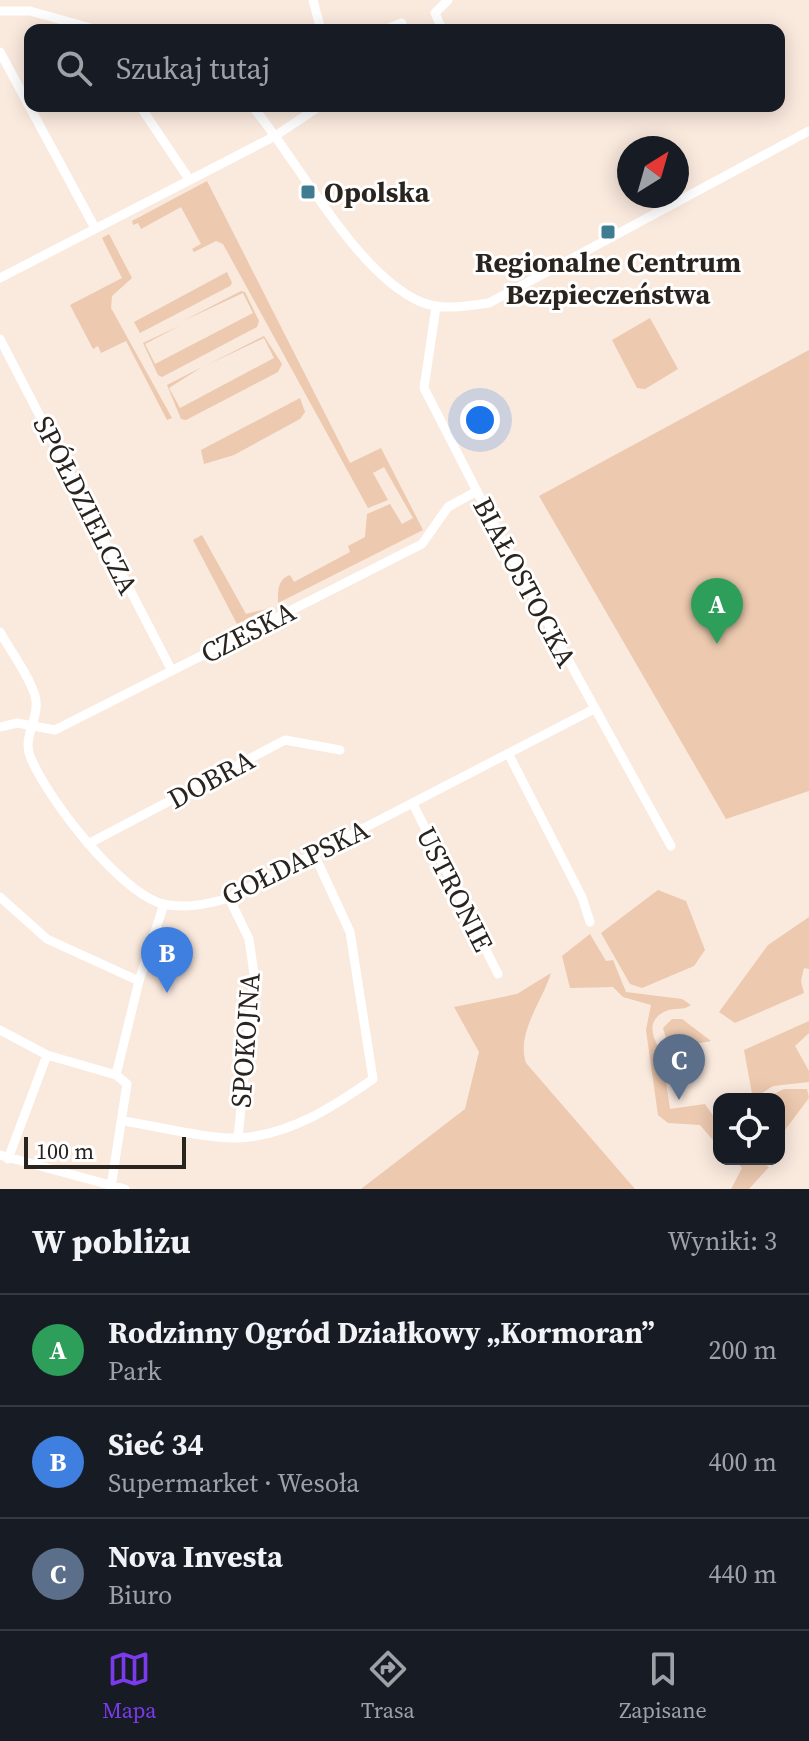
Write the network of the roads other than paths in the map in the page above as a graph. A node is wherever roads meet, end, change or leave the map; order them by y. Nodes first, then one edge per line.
1 (313, 0) edge
2 (448, 0) edge
3 (0, 11) edge
4 (77, 24) edge
5 (319, 24) edge
6 (440, 24) edge
7 (0, 52) edge
8 (24, 96) edge
9 (32, 112) edge
10 (144, 112) edge
11 (257, 112) edge
12 (311, 112) edge
13 (809, 131) edge
14 (275, 136) junction
15 (189, 179) junction
16 (95, 228) junction
17 (0, 278) edge
18 (436, 307) junction
19 (0, 339) edge
20 (477, 491) junction
21 (0, 632) edge
22 (172, 671) junction
23 (594, 709) junction
24 (32, 725) junction
25 (0, 727) edge
26 (340, 750) dead end
27 (509, 755) junction
28 (413, 804) junction
29 (88, 844) junction
30 (671, 846) dead end
31 (314, 854) junction
32 (0, 897) edge
33 (229, 898) junction
34 (164, 904) junction
35 (590, 922) dead end
36 (498, 974) dead end
37 (139, 981) junction
38 (0, 1030) edge
39 (47, 1055) junction
40 (116, 1075) junction
41 (123, 1121) junction
42 (238, 1138) junction
43 (4, 1157) edge
44 (111, 1187) junction
45 (125, 1189) edge

1 - 5 street
2 - 6 street
3 - 4 street
7 - 8 street
9 - 16 street
10 - 15 street
11 - 14 street
12 - 14 street
13 - 18 street
14 - 15 street
14 - 18 street
15 - 16 street
16 - 17 street
18 - 20 street, BIAŁOSTOCKA
19 - 22 street, SPÓŁDZIELCZA
20 - 22 street, CZESKA
20 - 23 street, BIAŁOSTOCKA
21 - 24 street
22 - 24 street, CZESKA
23 - 27 street, GOŁDAPSKA
23 - 30 street, BIAŁOSTOCKA
24 - 25 street, CZESKA
24 - 29 street
26 - 29 street, DOBRA
27 - 28 street, GOŁDAPSKA
27 - 35 street
28 - 31 street, GOŁDAPSKA
28 - 36 street, USTRONIE
29 - 34 street
31 - 33 street, GOŁDAPSKA
31 - 42 street
32 - 37 street
33 - 34 street, GOŁDAPSKA
33 - 42 street, SPOKOJNA
34 - 37 street
37 - 40 street
38 - 39 street
39 - 40 street
39 - 43 street
40 - 41 street
41 - 42 street
41 - 44 street
43 - 44 street
44 - 45 street

